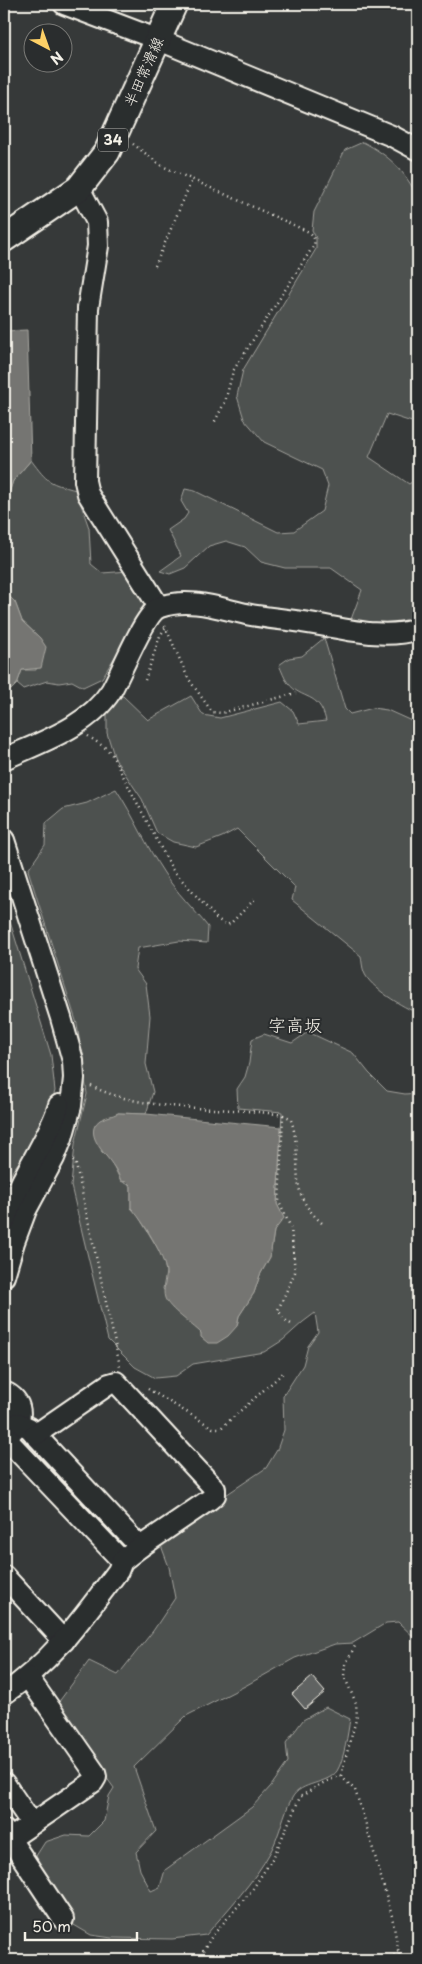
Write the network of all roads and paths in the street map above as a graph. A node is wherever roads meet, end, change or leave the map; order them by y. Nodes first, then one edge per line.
1 (64, 4) edge
2 (174, 4) edge
3 (159, 40) junction
4 (117, 132) junction
5 (418, 150) edge
6 (192, 180) junction
7 (79, 188) junction
8 (4, 239) edge
9 (155, 266) dead end
10 (214, 423) dead end
11 (159, 607) junction
12 (166, 627) junction
13 (418, 629) edge
14 (145, 680) dead end
15 (296, 693) dead end
16 (72, 727) junction
17 (4, 759) edge
18 (4, 840) edge
19 (256, 898) dead end
20 (66, 1038) junction
21 (74, 1081) junction
22 (283, 1115) junction
23 (58, 1148) junction
24 (38, 1168) junction
25 (10, 1221) edge
26 (323, 1224) dead end
27 (4, 1276) edge
28 (294, 1326) dead end
29 (283, 1373) dead end
30 (118, 1384) junction
31 (145, 1388) dead end
32 (4, 1392) edge
33 (9, 1431) edge
34 (35, 1435) junction
35 (82, 1484) junction
36 (65, 1501) junction
37 (140, 1547) junction
38 (122, 1561) junction
39 (4, 1576) edge
40 (64, 1641) junction
41 (355, 1646) dead end
42 (28, 1677) junction
43 (5, 1690) edge
44 (341, 1775) junction
45 (4, 1783) edge
46 (32, 1824) junction
47 (7, 1834) edge
48 (63, 1919) dead end
49 (399, 1951) junction
50 (198, 1960) edge
51 (392, 1960) edge
52 (400, 1960) edge

1 - 3 street
2 - 3 main road, 半田常滑線 / 34
3 - 4 main road, 半田常滑線 / 34
3 - 5 street
4 - 6 path
4 - 7 main road, 半田常滑線 / 34
6 - 9 path
6 - 10 path
7 - 8 main road, 半田常滑線 / 34
7 - 11 street
11 - 12 path
11 - 13 street
11 - 16 street
12 - 14 path
12 - 15 path
16 - 17 street
16 - 19 path
18 - 20 street
20 - 21 street
20 - 24 street
21 - 22 path
21 - 23 street
22 - 26 path
22 - 28 path
23 - 24 street
23 - 30 path
24 - 25 street
25 - 27 street
29 - 31 path
30 - 34 street
30 - 37 street
32 - 33 street
33 - 34 street
33 - 36 street
34 - 35 street
35 - 36 street
35 - 37 street
36 - 38 street
37 - 38 street
38 - 40 street
39 - 40 street
40 - 42 street
41 - 44 path
42 - 43 street
42 - 46 street
44 - 49 path
44 - 50 path
45 - 46 street
46 - 47 street
47 - 48 street
49 - 51 path
49 - 52 path

